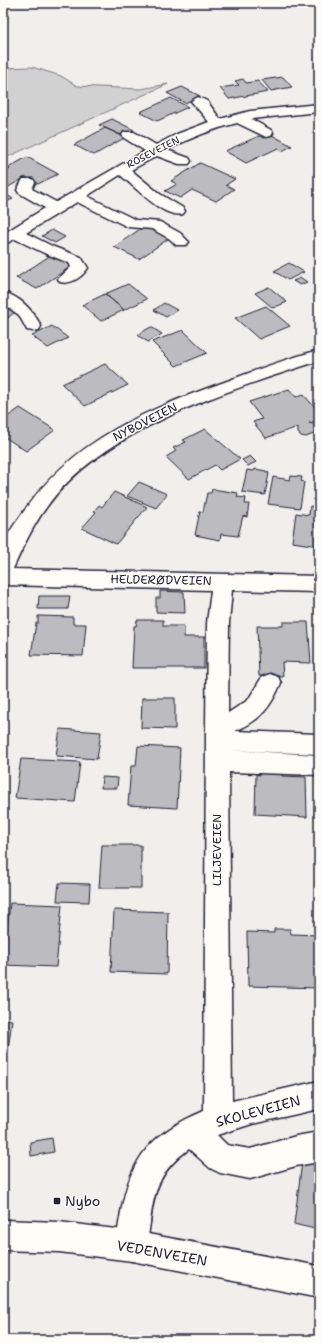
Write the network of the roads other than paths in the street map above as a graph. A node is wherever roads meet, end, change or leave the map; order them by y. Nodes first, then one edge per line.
1 (198, 101) dead end
2 (319, 108) edge
3 (239, 118) junction
4 (217, 124) junction
5 (266, 133) dead end
6 (128, 135) dead end
7 (156, 151) junction
8 (184, 161) dead end
9 (121, 169) junction
10 (28, 182) dead end
11 (76, 196) junction
12 (56, 208) junction
13 (178, 211) dead end
14 (9, 236) edge
15 (181, 242) dead end
16 (66, 279) dead end
17 (3, 297) edge
18 (33, 326) dead end
19 (319, 355) edge
20 (3, 570) edge
21 (3, 577) edge
22 (222, 582) junction
23 (319, 584) edge
24 (270, 683) dead end
25 (217, 743) junction
26 (319, 744) edge
27 (319, 765) edge
28 (319, 1095) edge
29 (218, 1120) junction
30 (192, 1132) junction
31 (319, 1147) edge
32 (3, 1235) edge
33 (132, 1246) junction
34 (319, 1282) edge

1 - 4 street
2 - 3 street, ROSEVEIEN
3 - 4 street, ROSEVEIEN
3 - 5 street
4 - 7 street, ROSEVEIEN
6 - 7 street
7 - 8 street
7 - 9 street, ROSEVEIEN
9 - 11 street, ROSEVEIEN
9 - 13 street
10 - 12 street
11 - 12 street, ROSEVEIEN
11 - 15 street
12 - 14 street, ROSEVEIEN
14 - 16 street
17 - 18 street
19 - 20 street, NYBOVEIEN
21 - 22 street, HELDERØDVEIEN
22 - 23 street, HELDERØDVEIEN
22 - 25 street, LILJEVEIEN
24 - 25 street
25 - 26 street
25 - 27 street
25 - 29 street, LILJEVEIEN
28 - 29 street, SKOLEVEIEN
29 - 30 street, SKOLEVEIEN
30 - 31 street
30 - 33 street, SKOLEVEIEN
32 - 33 street, VEDENVEIEN
33 - 34 street, VEDENVEIEN

